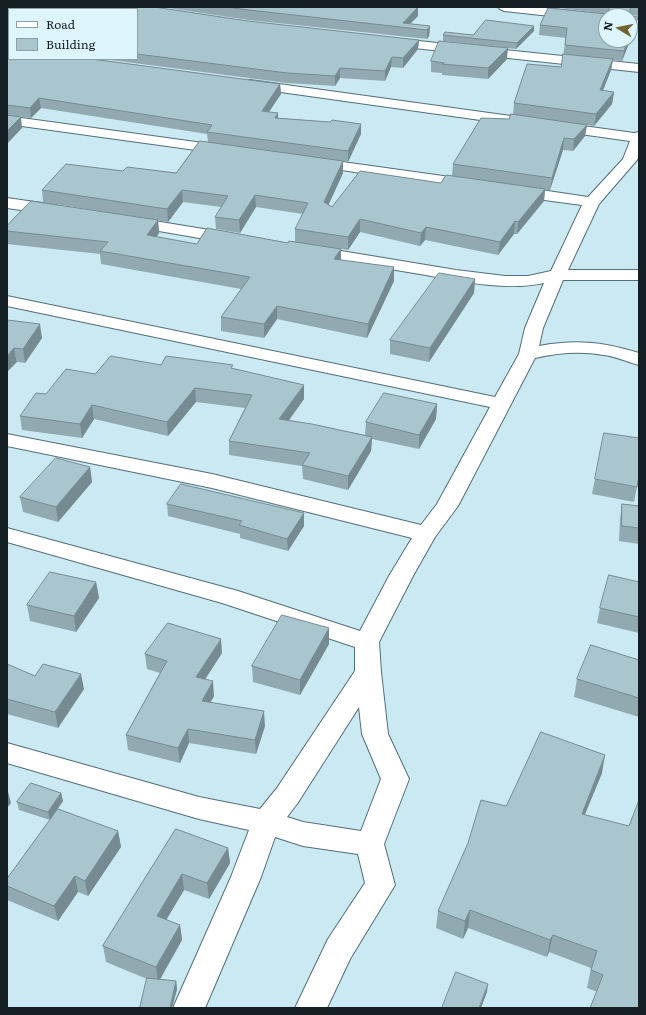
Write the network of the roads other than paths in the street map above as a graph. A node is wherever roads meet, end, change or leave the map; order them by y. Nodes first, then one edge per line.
1 (504, 7) edge
2 (598, 17) edge
3 (378, 40) edge
4 (639, 68) edge
5 (234, 81) edge
6 (7, 120) edge
7 (639, 137) edge
8 (241, 152) edge
9 (303, 161) edge
10 (487, 187) edge
11 (502, 189) edge
12 (592, 202) junction
13 (7, 203) edge
14 (70, 212) edge
15 (117, 220) edge
16 (250, 241) edge
17 (297, 248) edge
18 (639, 275) edge
19 (552, 283) junction
20 (7, 301) edge
21 (528, 354) junction
22 (639, 359) edge
23 (501, 404) junction
24 (7, 440) edge
25 (426, 534) junction
26 (7, 535) edge
27 (367, 642) junction
28 (368, 672) junction
29 (7, 753) edge
30 (266, 822) junction
31 (370, 844) junction
32 (189, 1008) edge
33 (311, 1008) edge

1 - 2 street
3 - 4 street
5 - 7 street
6 - 8 street
7 - 12 street
9 - 10 street
11 - 12 street
12 - 19 street
13 - 14 street
15 - 16 street
17 - 19 street
18 - 19 street
19 - 21 street
20 - 23 street
21 - 22 street
21 - 23 street
23 - 25 street
24 - 25 street
25 - 27 street
26 - 27 street
27 - 28 street
28 - 30 street
28 - 31 street
29 - 30 street
30 - 31 street
30 - 32 street
31 - 33 street

